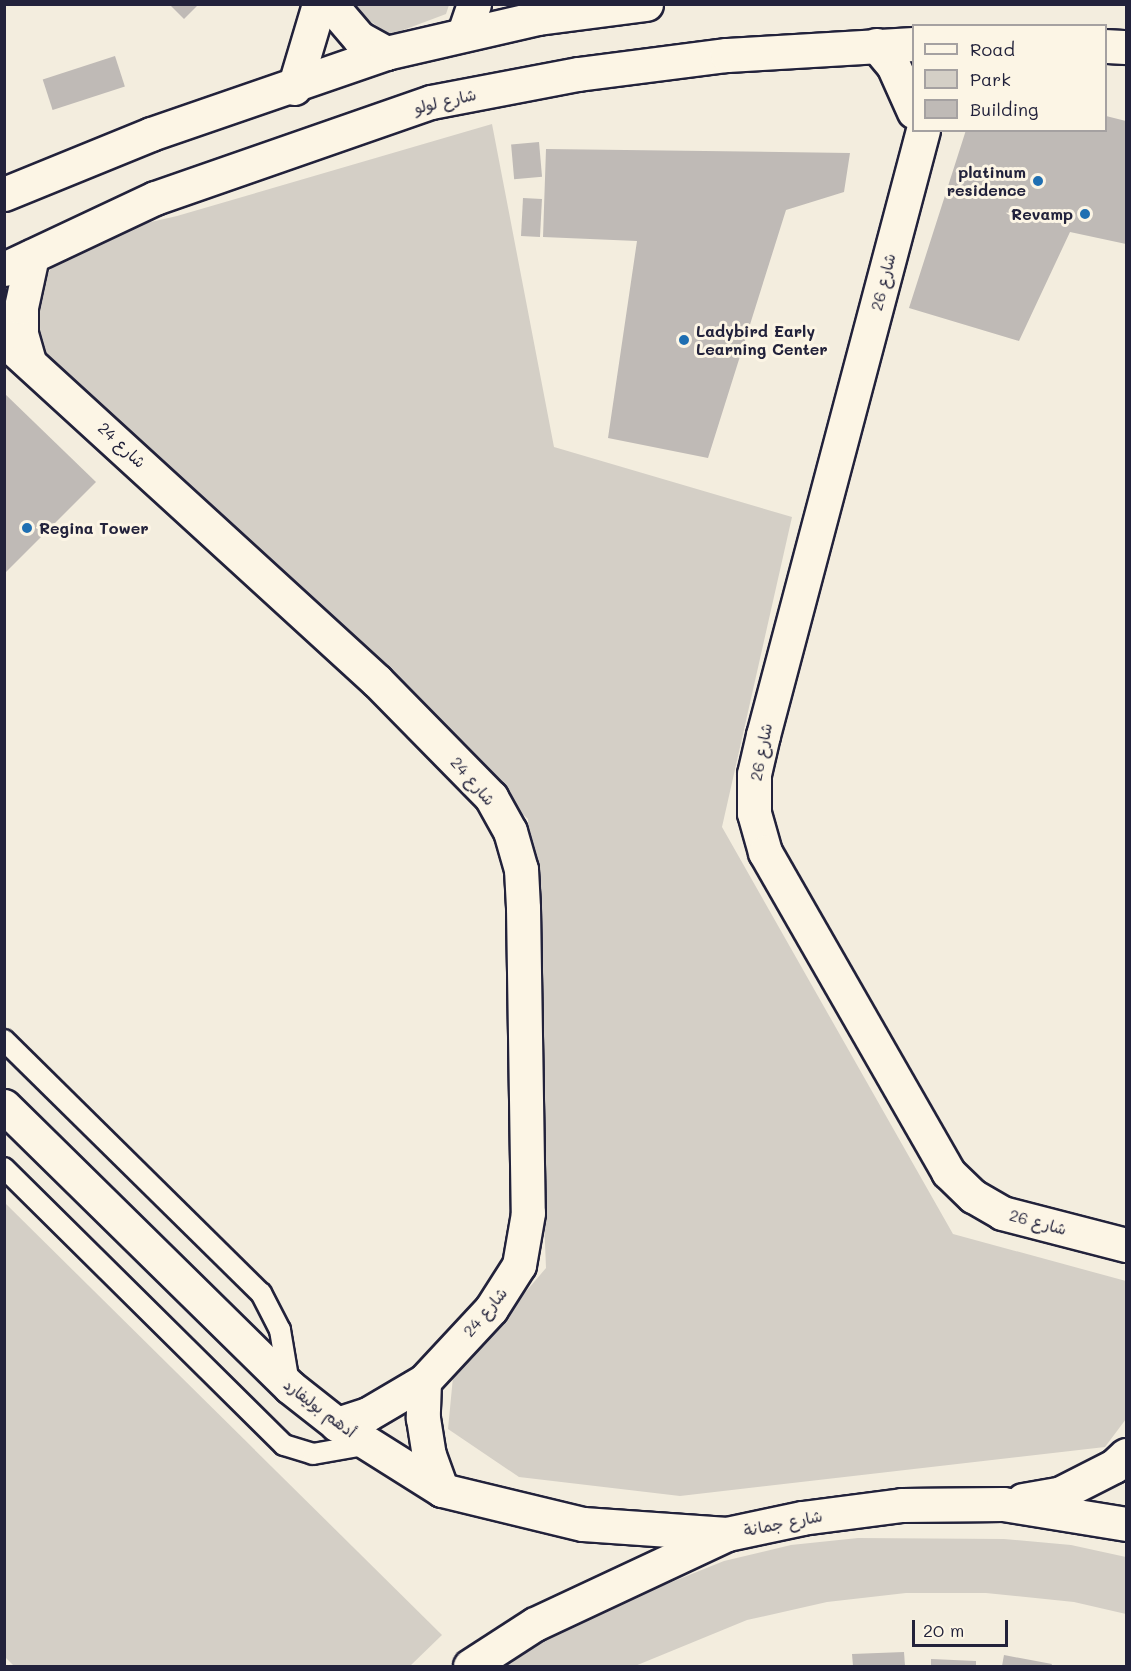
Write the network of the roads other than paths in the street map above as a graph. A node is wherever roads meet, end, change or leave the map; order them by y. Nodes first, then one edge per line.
1 (319, 4) edge
2 (330, 4) edge
3 (646, 4) edge
4 (530, 11) edge
5 (469, 19) edge
6 (912, 44) edge
7 (876, 45) junction
8 (1107, 46) edge
9 (1126, 47) edge
10 (386, 53) junction
11 (294, 88) junction
12 (912, 113) edge
13 (917, 132) edge
14 (4, 194) edge
15 (18, 263) edge
16 (16, 349) edge
17 (4, 1040) edge
18 (4, 1106) edge
19 (4, 1168) edge
20 (1126, 1245) edge
21 (424, 1381) junction
22 (290, 1387) junction
23 (337, 1424) junction
24 (370, 1444) junction
25 (1126, 1455) edge
26 (442, 1490) junction
27 (1003, 1504) junction
28 (1126, 1524) edge
29 (727, 1534) junction
30 (470, 1666) edge

1 - 11 street
2 - 10 street
3 - 4 street
4 - 5 street
5 - 10 street
6 - 7 street, شارع لولو
7 - 12 street, شارع 26
7 - 15 street, شارع لولو
8 - 9 street
10 - 11 street
11 - 14 street
13 - 20 street, شارع 26
15 - 16 street, شارع 24
16 - 21 street, شارع 24
17 - 22 lane
18 - 22 street, أدهم بوليفارد
19 - 24 lane
21 - 23 street, شارع 24
21 - 26 street
22 - 23 street, أدهم بوليفارد
23 - 24 street, أدهم بوليفارد
24 - 26 street, أدهم بوليفارد
25 - 27 street
26 - 29 street, أدهم بوليفارد
27 - 28 street, شارع جمانة
27 - 29 street, شارع جمانة
29 - 30 street, شارع جمانة

